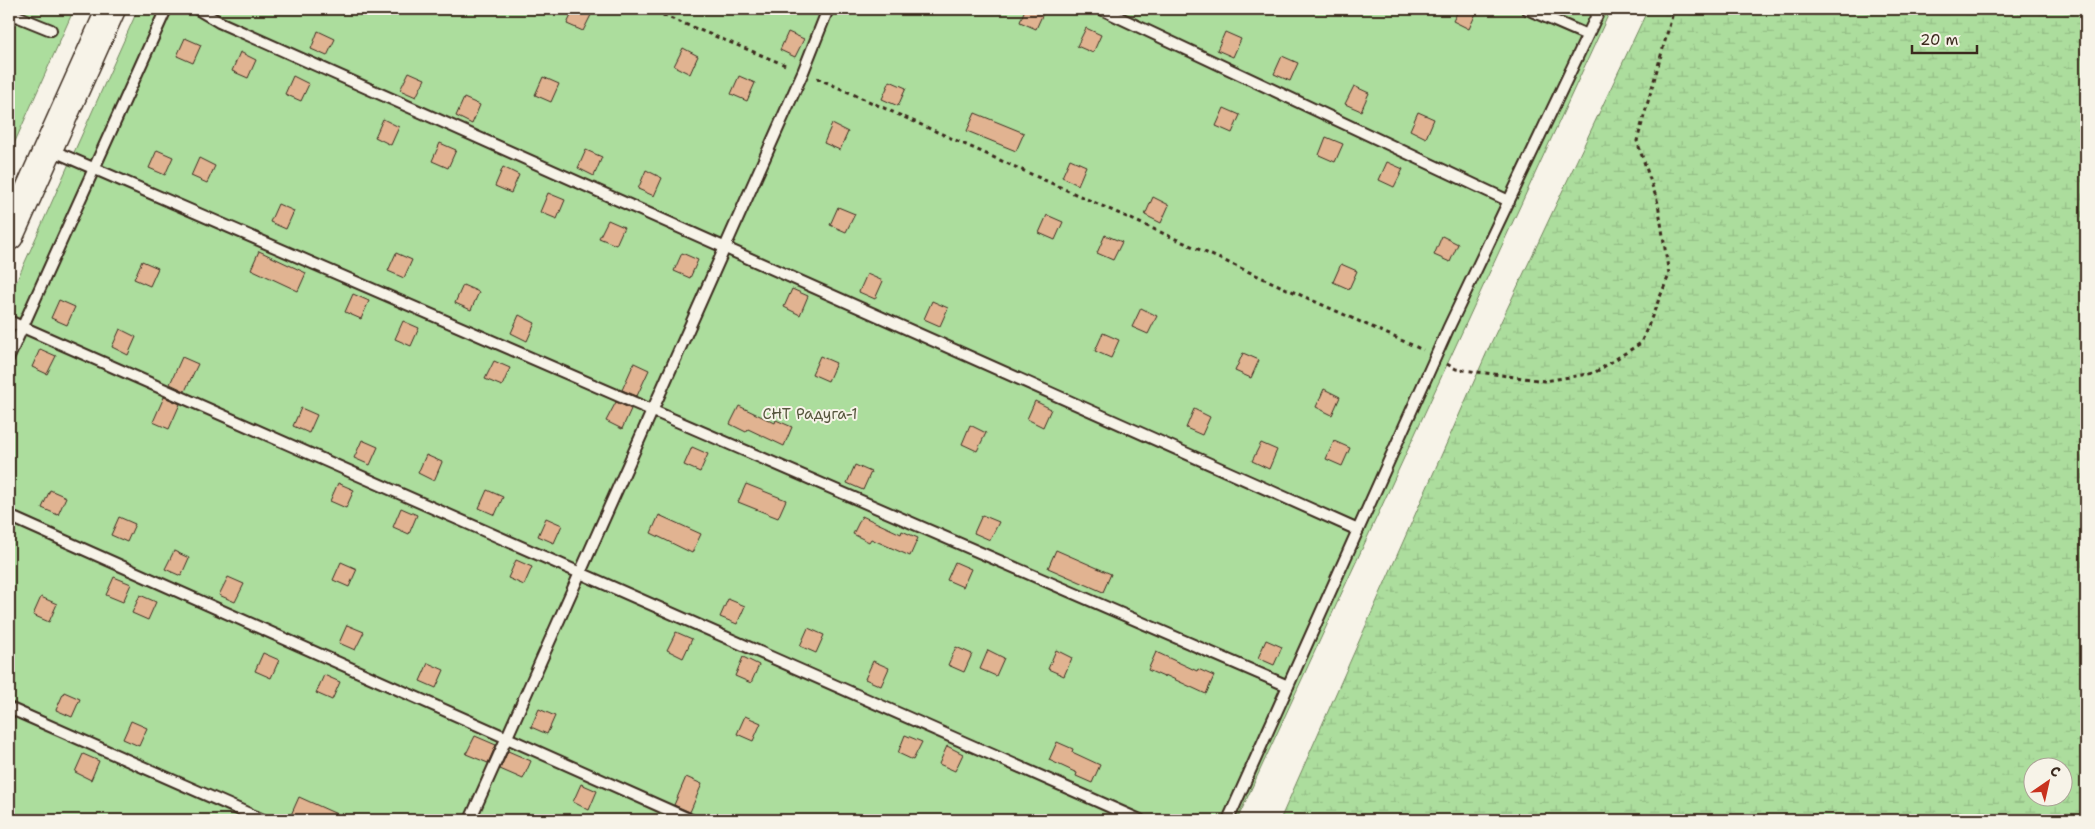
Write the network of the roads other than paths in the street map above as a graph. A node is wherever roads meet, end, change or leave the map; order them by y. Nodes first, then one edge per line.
1 (111, 9) edge
2 (166, 9) edge
3 (197, 9) edge
4 (828, 9) edge
5 (1101, 9) edge
6 (1527, 9) edge
7 (1600, 9) edge
8 (9, 13) edge
9 (51, 30) dead end
10 (1588, 35) junction
11 (48, 148) junction
12 (94, 168) junction
13 (1509, 201) junction
14 (9, 236) edge
15 (724, 247) junction
16 (9, 321) edge
17 (22, 327) junction
18 (9, 357) edge
19 (652, 410) junction
20 (9, 516) edge
21 (1358, 530) junction
22 (580, 573) junction
23 (1288, 686) junction
24 (9, 708) edge
25 (506, 738) junction
26 (263, 820) edge
27 (470, 820) edge
28 (691, 820) edge
29 (1140, 820) edge
30 (1228, 820) edge

1 - 11 street
2 - 12 lane
3 - 15 lane
4 - 15 lane
5 - 13 lane
6 - 10 lane
7 - 10 lane
8 - 9 lane
10 - 13 lane
11 - 12 lane
11 - 14 street
12 - 17 lane
12 - 19 lane
13 - 21 lane
15 - 19 lane
15 - 21 lane
16 - 17 lane
17 - 18 lane
17 - 22 lane
19 - 22 lane
19 - 23 lane
20 - 25 lane
21 - 23 lane
22 - 25 lane
22 - 29 lane
23 - 30 lane
24 - 26 lane
25 - 27 lane
25 - 28 lane

